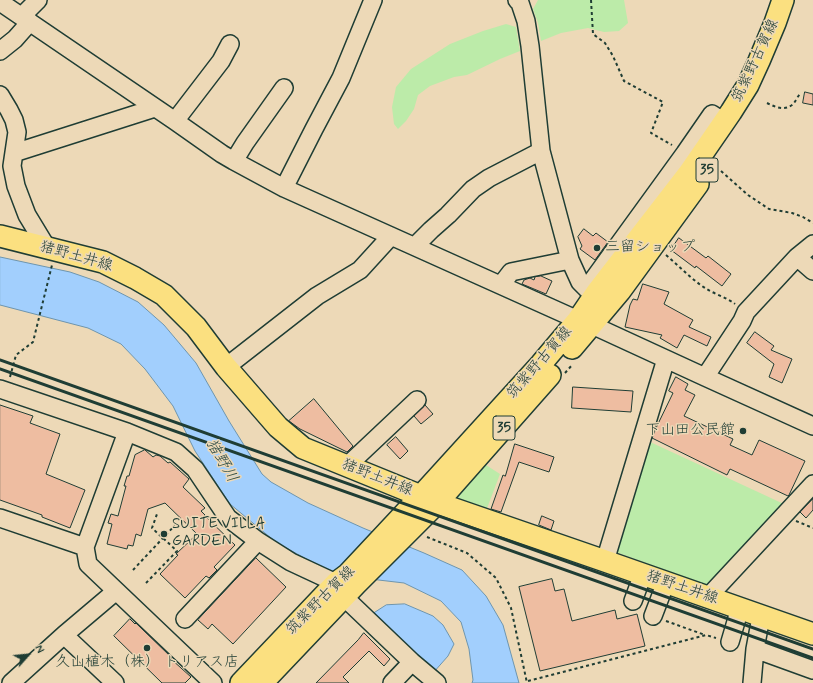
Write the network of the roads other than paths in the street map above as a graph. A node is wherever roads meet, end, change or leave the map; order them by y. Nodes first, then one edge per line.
1 (38, 0) edge
2 (373, 0) edge
3 (517, 0) edge
4 (782, 0) edge
5 (795, 0) edge
6 (0, 2) edge
7 (26, 19) junction
8 (230, 44) dead end
9 (0, 51) edge
10 (284, 88) dead end
11 (0, 95) edge
12 (155, 108) junction
13 (175, 121) junction
14 (724, 122) junction
15 (541, 151) junction
16 (14, 153) junction
17 (234, 161) junction
18 (284, 188) junction
19 (0, 236) edge
20 (391, 236) junction
21 (813, 244) edge
22 (415, 246) junction
23 (51, 249) junction
24 (797, 257) junction
25 (570, 260) junction
26 (813, 271) edge
27 (501, 285) junction
28 (592, 290) junction
29 (585, 322) junction
30 (666, 359) junction
31 (226, 367) junction
32 (705, 377) junction
33 (3, 390) edge
34 (417, 400) dead end
35 (813, 426) edge
36 (127, 432) junction
37 (347, 466) junction
38 (813, 484) edge
39 (429, 500) junction
40 (0, 518) edge
41 (258, 541) junction
42 (86, 547) junction
43 (605, 560) junction
44 (643, 574) junction
45 (666, 582) junction
46 (346, 584) junction
47 (116, 591) junction
48 (708, 597) junction
49 (633, 601) dead end
50 (740, 608) junction
51 (653, 616) road end
52 (761, 616) junction
53 (185, 619) dead end
54 (813, 634) edge
55 (61, 638) junction
56 (730, 642) road end
57 (755, 649) junction
58 (412, 662) junction
59 (813, 670) edge
60 (267, 681) edge
61 (11, 683) edge
62 (102, 683) edge
63 (115, 683) edge
64 (213, 683) edge
65 (241, 683) edge
66 (392, 683) edge
67 (437, 683) edge
68 (752, 683) edge

1 - 7 street
2 - 18 street
3 - 15 street
4 - 14 main road, 筑紫野古賀線 / 35
5 - 29 main road, 筑紫野古賀線 / 35
6 - 7 street
7 - 9 street
7 - 12 street
8 - 13 street
10 - 17 street
11 - 16 street
12 - 13 street
12 - 16 street
13 - 17 street
14 - 28 main road, 筑紫野古賀線 / 35
14 - 28 street
15 - 22 street
15 - 25 street
16 - 23 street
17 - 18 street
18 - 20 street
19 - 23 main road, 猪野土井線
20 - 22 street
20 - 31 street
21 - 24 street
22 - 27 street
23 - 31 main road, 猪野土井線
24 - 26 street
24 - 32 street
25 - 27 street
25 - 28 street
27 - 29 street
28 - 29 main road, 筑紫野古賀線 / 35
29 - 30 street
29 - 39 main road, 筑紫野古賀線 / 35
30 - 32 street
30 - 43 street
31 - 37 main road, 猪野土井線
32 - 35 street
33 - 36 street
34 - 37 street
36 - 41 street
36 - 42 street
37 - 39 main road, 猪野土井線
38 - 48 street
39 - 43 main road, 猪野土井線
39 - 46 main road, 筑紫野古賀線 / 35
40 - 42 street
41 - 46 street
41 - 53 street
42 - 47 street
43 - 44 main road, 猪野土井線
44 - 45 main road, 猪野土井線
44 - 49 street
45 - 48 main road, 猪野土井線
45 - 51 street
46 - 58 street
46 - 60 main road, 筑紫野古賀線 / 35
46 - 65 main road, 筑紫野古賀線 / 35
47 - 55 street
47 - 64 street
48 - 50 main road, 猪野土井線
50 - 52 main road, 猪野土井線
50 - 56 street
52 - 54 main road, 猪野土井線
52 - 57 street
55 - 61 street
55 - 62 street
55 - 63 street
57 - 59 street
57 - 68 street
58 - 66 street
58 - 67 street

